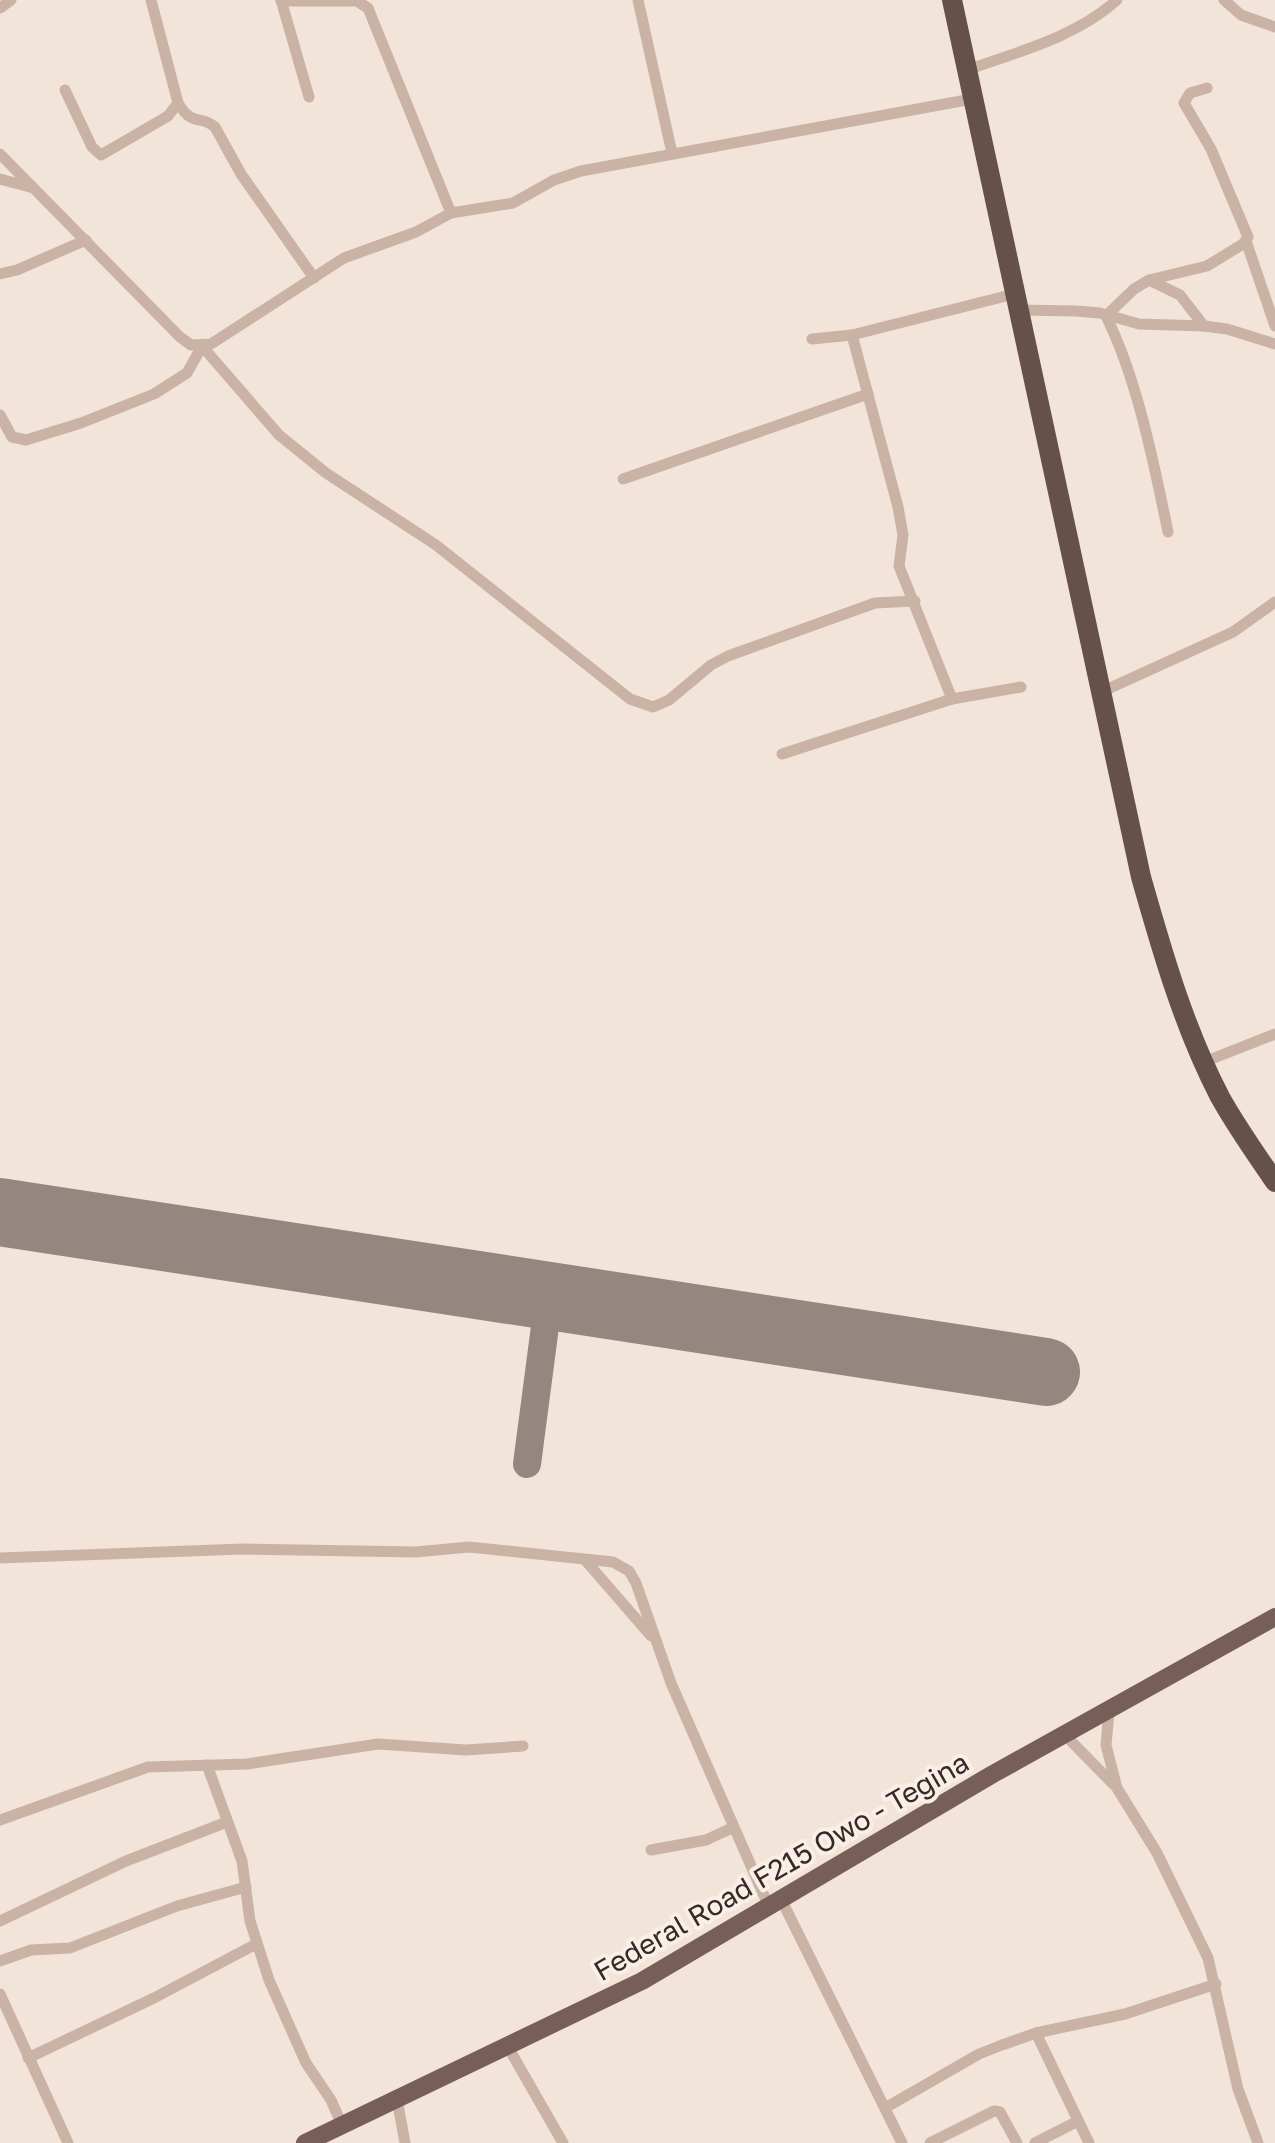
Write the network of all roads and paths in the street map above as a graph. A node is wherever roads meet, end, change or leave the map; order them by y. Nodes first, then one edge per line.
1 (11, 0) edge
2 (151, 0) edge
3 (638, 0) edge
4 (952, 0) edge
5 (1116, 0) edge
6 (1224, 0) edge
7 (281, 1) edge
8 (0, 8) edge
9 (1275, 28) edge
10 (967, 70) junction
11 (1207, 88) dead end
12 (66, 90) dead end
13 (309, 98) dead end
14 (972, 98) junction
15 (178, 102) junction
16 (672, 153) junction
17 (0, 154) edge
18 (0, 179) edge
19 (32, 188) junction
20 (452, 213) junction
21 (86, 240) junction
22 (1246, 240) junction
23 (0, 274) edge
24 (314, 278) junction
25 (1148, 280) junction
26 (1016, 302) junction
27 (1106, 316) junction
28 (1204, 326) junction
29 (1275, 326) edge
30 (852, 335) junction
31 (812, 339) dead end
32 (1275, 344) edge
33 (202, 346) junction
34 (868, 394) junction
35 (0, 415) edge
36 (623, 479) dead end
37 (1168, 532) dead end
38 (914, 600) junction
39 (1275, 602) edge
40 (1021, 687) dead end
41 (1099, 693) junction
42 (952, 699) junction
43 (782, 754) dead end
44 (1275, 1034) edge
45 (1204, 1062) junction
46 (1275, 1182) edge
47 (0, 1558) edge
48 (586, 1561) junction
49 (1275, 1616) edge
50 (654, 1639) junction
51 (1110, 1711) junction
52 (1066, 1736) junction
53 (523, 1746) dead end
54 (207, 1765) junction
55 (1117, 1788) junction
56 (0, 1820) edge
57 (227, 1822) junction
58 (732, 1828) junction
59 (651, 1850) dead end
60 (246, 1887) junction
61 (775, 1903) junction
62 (0, 1920) edge
63 (256, 1944) junction
64 (0, 1961) edge
65 (1216, 1984) junction
66 (0, 1994) edge
67 (1036, 2033) junction
68 (508, 2047) junction
69 (28, 2058) junction
70 (397, 2099) junction
71 (885, 2108) junction
72 (1078, 2121) junction
73 (342, 2125) junction
74 (68, 2143) edge
75 (305, 2143) edge
76 (405, 2143) edge
77 (563, 2143) edge
78 (902, 2143) edge
79 (930, 2143) edge
80 (1017, 2143) edge
81 (1034, 2143) edge
82 (1090, 2143) edge
83 (1258, 2143) edge

1 - 8 street
2 - 15 street
3 - 16 street
4 - 10 highway
5 - 10 street
6 - 9 street
7 - 13 street
7 - 20 street
10 - 14 highway
11 - 22 street
12 - 15 street
14 - 16 street
14 - 26 highway
15 - 24 street
16 - 20 street
17 - 19 street
18 - 19 street
19 - 21 street
20 - 24 street
21 - 23 street
21 - 33 street
22 - 25 street
22 - 29 street
24 - 33 street
25 - 27 street
25 - 28 street
26 - 27 street
26 - 30 street
26 - 41 highway
27 - 28 street
27 - 37 street
28 - 32 street
30 - 31 street
30 - 34 street
33 - 35 street
33 - 38 street
34 - 36 street
34 - 38 street
38 - 42 street
39 - 41 street
40 - 42 street
41 - 45 highway
42 - 43 street
44 - 45 street
45 - 46 highway
47 - 48 street
48 - 50 street
48 - 50 street
49 - 51 main road, Federal Road F215 Owo - Tegina
50 - 58 street
51 - 52 main road, Federal Road F215 Owo - Tegina
51 - 55 street
52 - 55 street
52 - 61 main road, Federal Road F215 Owo - Tegina
53 - 54 street
54 - 56 street
54 - 57 street
55 - 65 street
57 - 60 street
57 - 62 street
58 - 59 street
58 - 61 street
60 - 63 street
60 - 64 street
61 - 68 main road, Federal Road F215 Owo - Tegina
61 - 71 street
63 - 69 street
63 - 73 street
65 - 67 street
65 - 83 street
66 - 69 street
67 - 71 street
67 - 72 street
68 - 70 main road, Federal Road F215 Owo - Tegina
68 - 77 street
69 - 74 street
70 - 73 main road, Federal Road F215 Owo - Tegina
70 - 76 street
71 - 78 street
72 - 81 street
72 - 82 street
73 - 75 main road, Federal Road F215 Owo - Tegina
79 - 80 street

